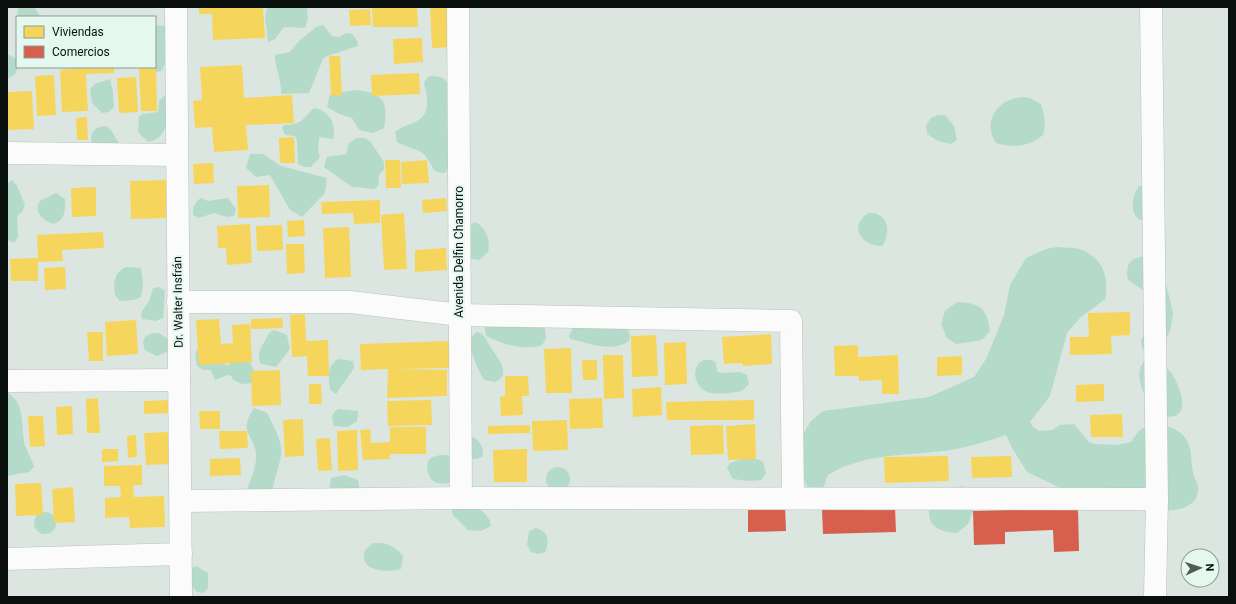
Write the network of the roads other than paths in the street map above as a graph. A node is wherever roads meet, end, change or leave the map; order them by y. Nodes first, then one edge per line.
1 (176, 7) edge
2 (458, 7) edge
3 (1151, 7) edge
4 (7, 153) edge
5 (177, 155) junction
6 (178, 302) junction
7 (460, 315) junction
8 (180, 380) junction
9 (7, 381) edge
10 (461, 498) junction
11 (793, 498) junction
12 (1157, 500) junction
13 (181, 501) junction
14 (181, 554) junction
15 (7, 559) edge
16 (181, 597) edge
17 (1155, 597) edge

1 - 5 street, Dr. Walter Insfrán
2 - 7 street, Avenida Delfin Chamorro
3 - 12 street
4 - 5 street
5 - 6 street, Dr. Walter Insfrán
6 - 7 street
6 - 8 street, Dr. Walter Insfrán
7 - 10 street, Avenida Delfin Chamorro
7 - 11 street
8 - 9 street
8 - 13 street, Dr. Walter Insfrán
10 - 11 street
10 - 13 street
11 - 12 street
12 - 17 street
13 - 14 street, Dr. Walter Insfrán
14 - 15 street
14 - 16 street, Dr. Walter Insfrán

